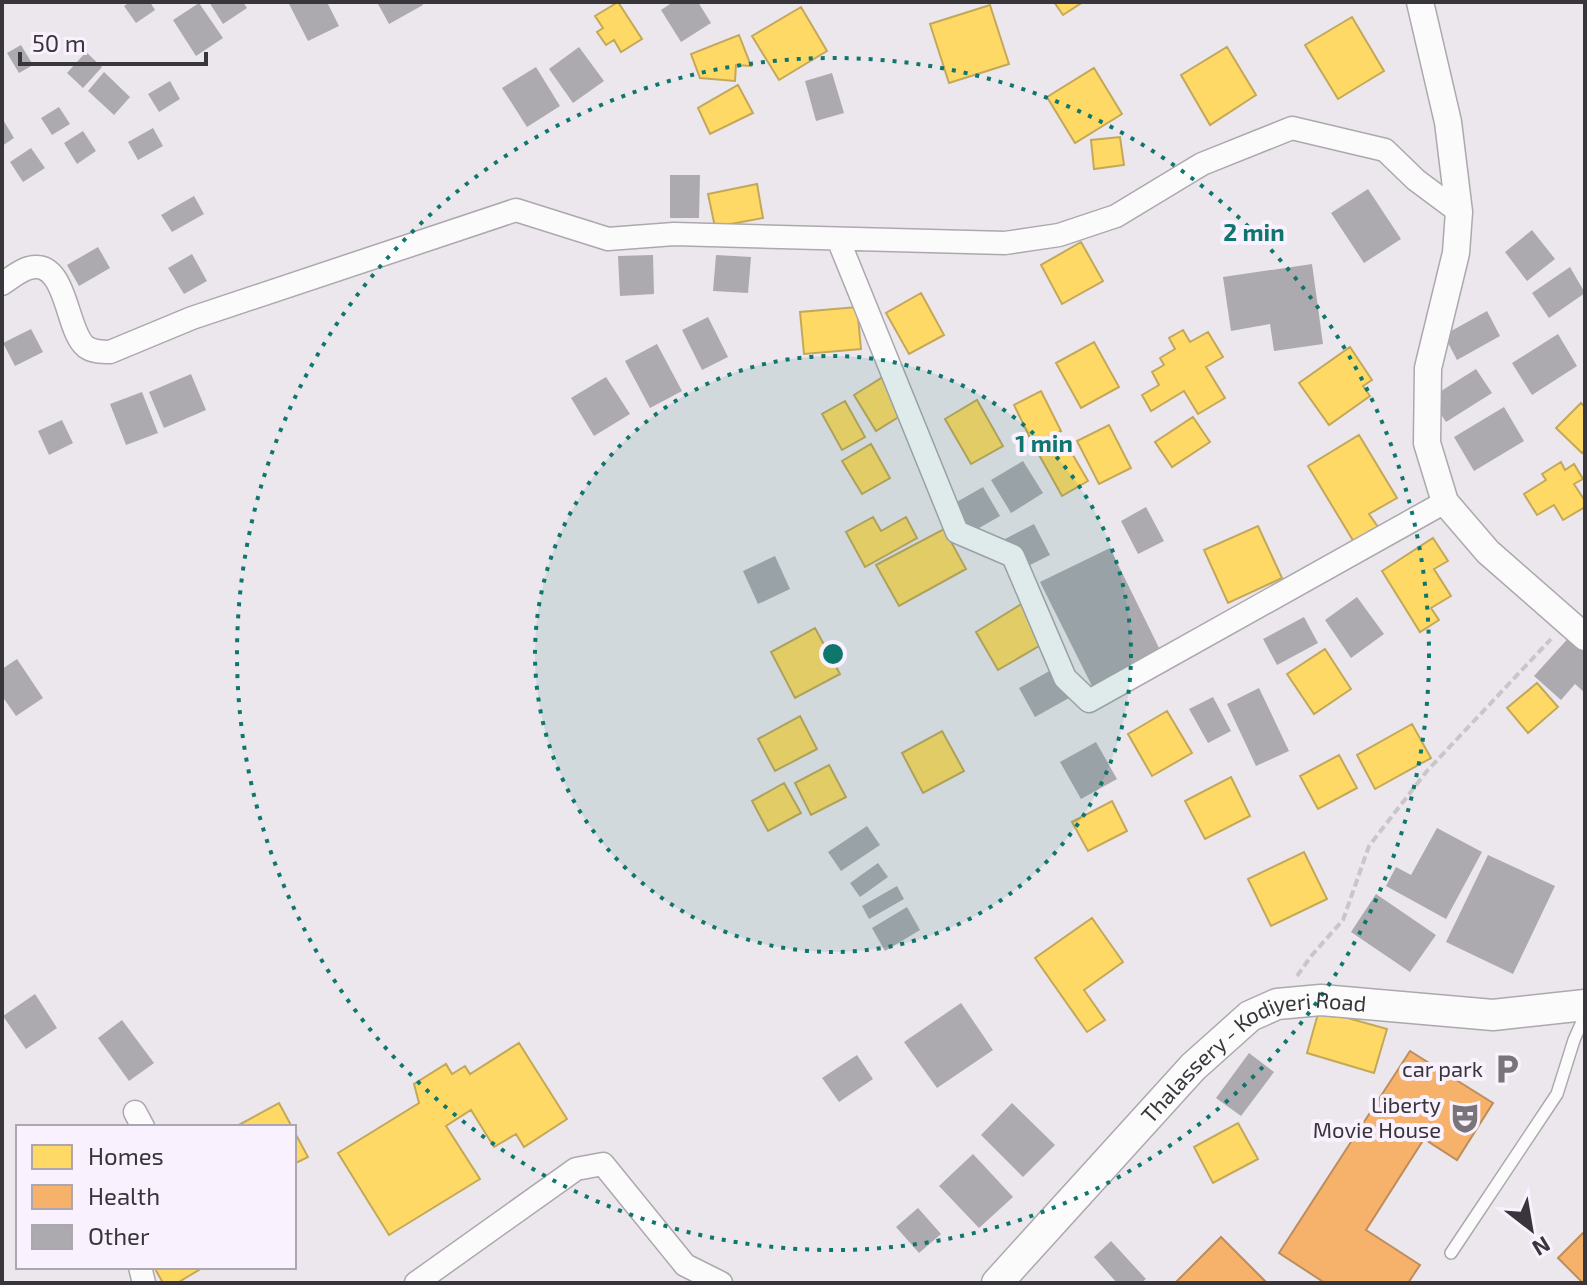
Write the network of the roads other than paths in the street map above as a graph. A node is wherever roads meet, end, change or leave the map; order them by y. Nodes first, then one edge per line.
1 (1420, 2) edge
2 (1459, 212) junction
3 (838, 239) junction
4 (2, 284) edge
5 (1445, 502) junction
6 (1576, 629) edge
7 (1585, 1005) edge
8 (1585, 1015) edge
9 (1451, 1253) dead end
10 (416, 1283) edge
11 (721, 1283) edge
12 (997, 1283) edge

1 - 2 street
2 - 3 street
2 - 5 street
3 - 4 street
3 - 5 street
5 - 6 street
7 - 12 main road, Thalassery - Kodiyeri Road
8 - 9 lane
10 - 11 street

